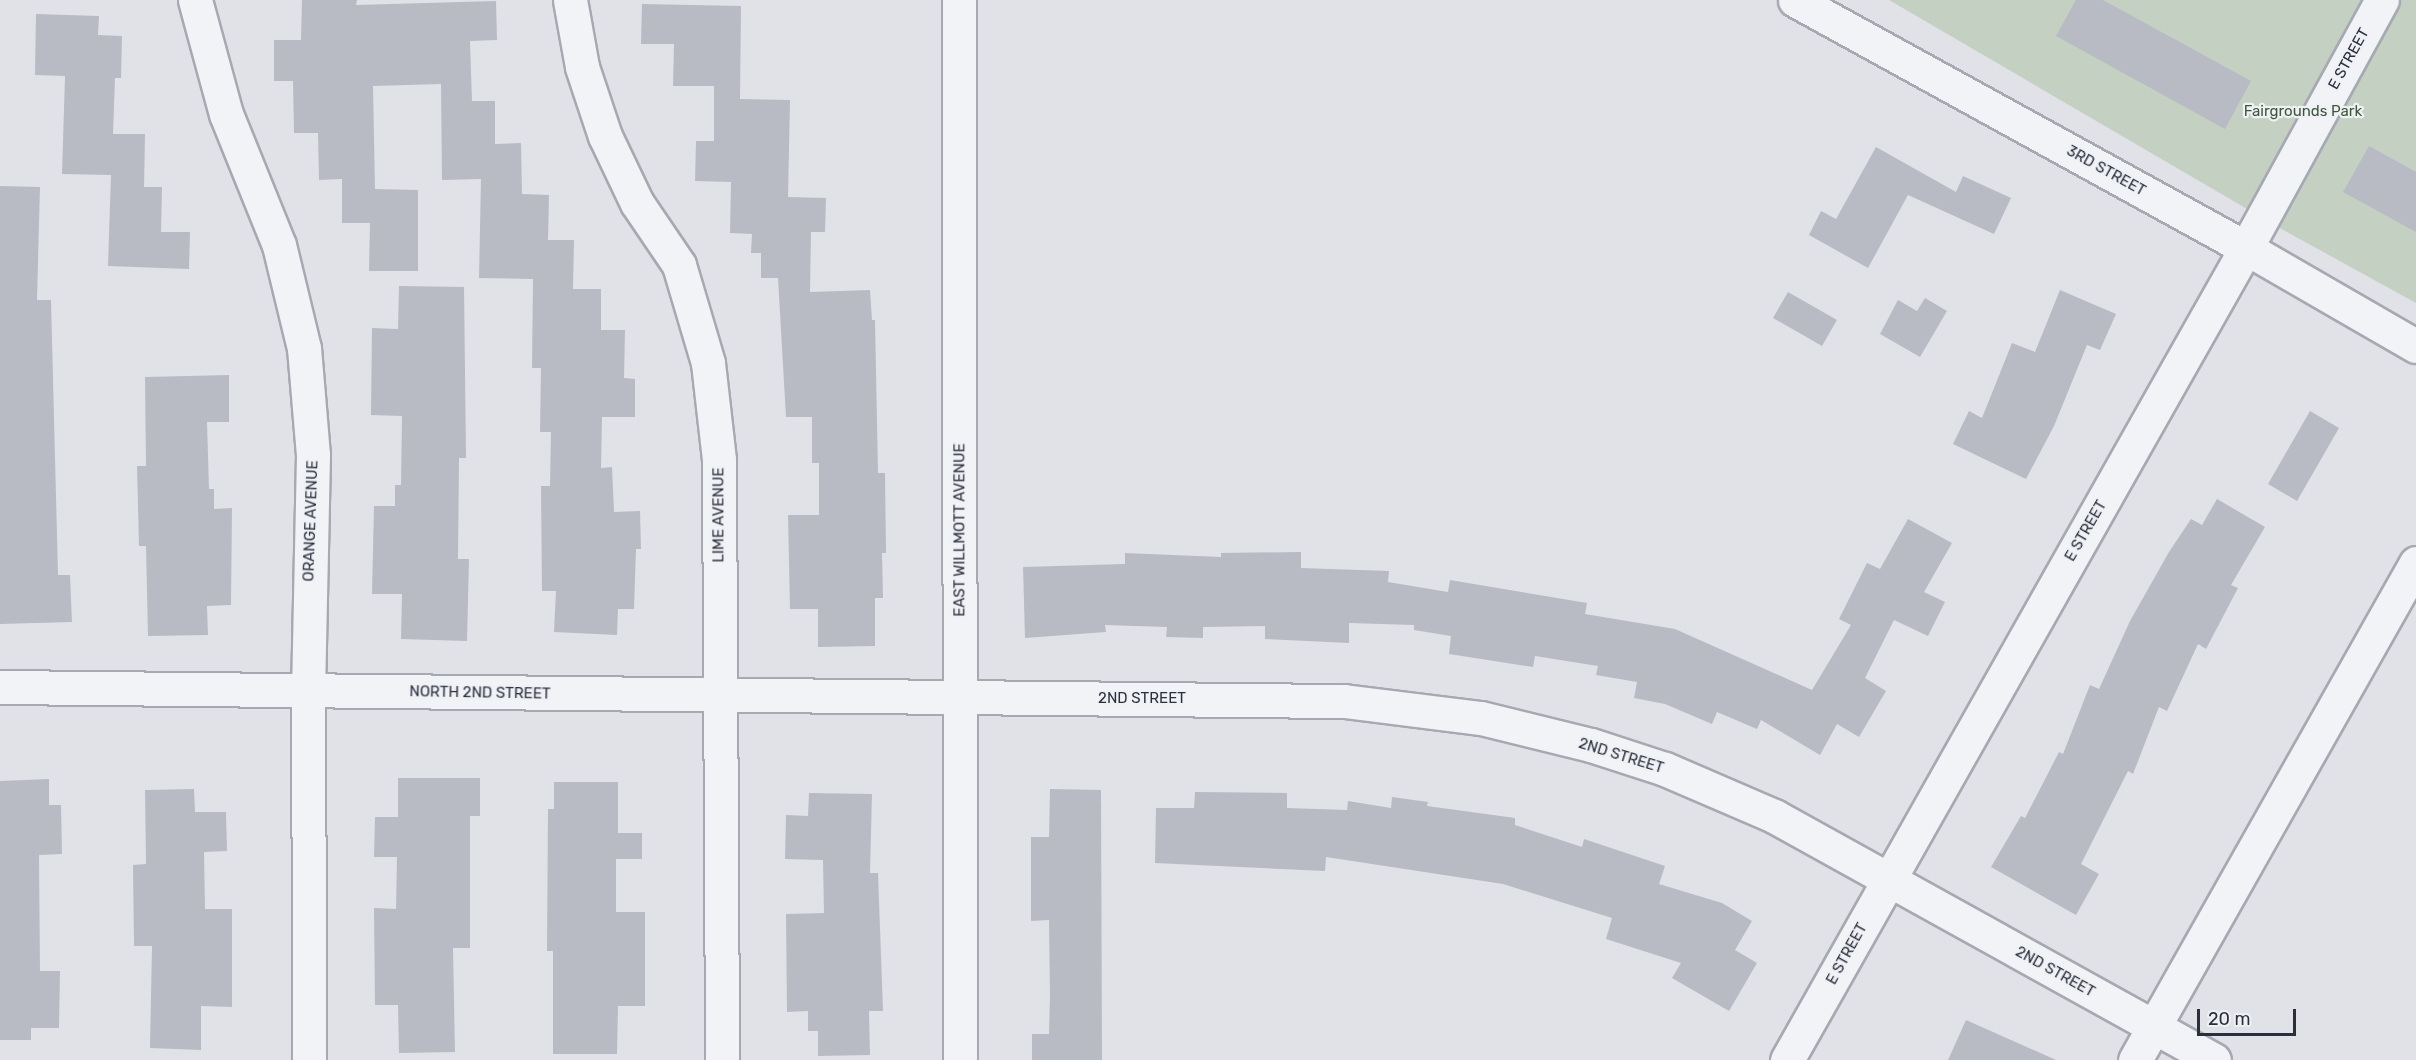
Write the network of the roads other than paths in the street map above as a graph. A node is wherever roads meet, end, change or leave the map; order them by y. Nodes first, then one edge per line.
1 (195, 0) edge
2 (570, 0) edge
3 (958, 0) edge
4 (1795, 0) edge
5 (2382, 0) edge
6 (2246, 248) junction
7 (2416, 346) edge
8 (2416, 563) edge
9 (0, 687) edge
10 (308, 691) junction
11 (721, 696) junction
12 (960, 698) junction
13 (1888, 879) junction
14 (2153, 1026) junction
15 (309, 1060) edge
16 (722, 1060) edge
17 (960, 1060) edge
18 (1787, 1060) edge
19 (2135, 1060) edge
20 (2214, 1060) edge

1 - 10 street, ORANGE AVENUE
2 - 11 street, LIME AVENUE
3 - 12 street, EAST WILLMOTT AVENUE
4 - 6 street, 3RD STREET
5 - 6 street, E STREET
6 - 7 street, 3RD STREET
6 - 13 street, E STREET
8 - 14 street
9 - 10 street, NORTH 2ND STREET
10 - 11 street, NORTH 2ND STREET
10 - 15 street, ORANGE AVENUE
11 - 12 street, NORTH 2ND STREET
11 - 16 street, LIME AVENUE
12 - 13 street, 2ND STREET
12 - 17 street, EAST WILLMOTT AVENUE
13 - 14 street, 2ND STREET
13 - 18 street, E STREET
14 - 19 street
14 - 20 street, 2ND STREET

